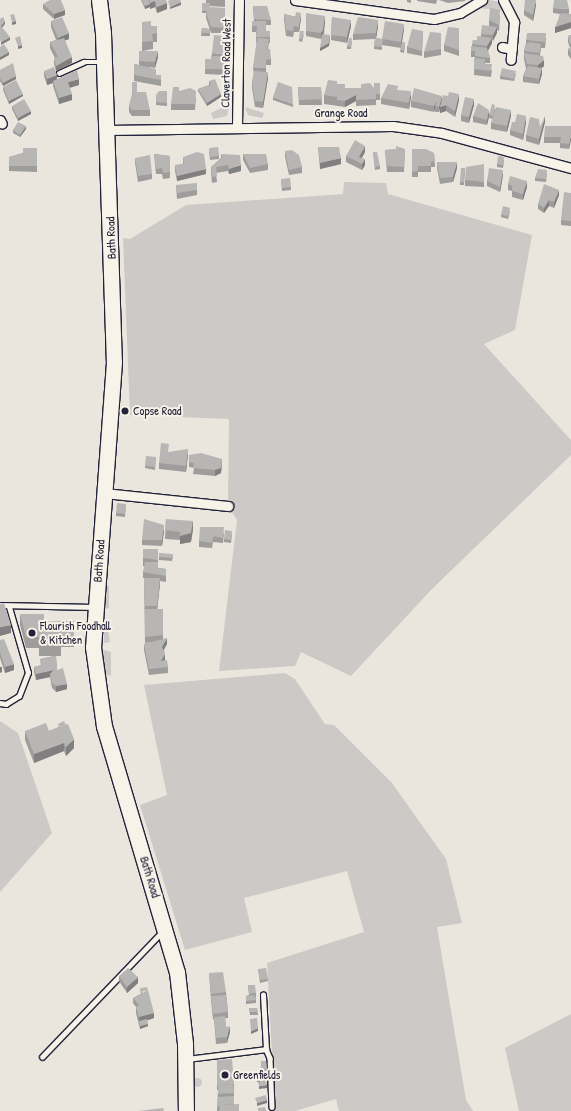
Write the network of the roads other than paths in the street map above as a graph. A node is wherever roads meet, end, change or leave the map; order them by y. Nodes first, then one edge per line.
1 (99, 0) edge
2 (239, 0) edge
3 (295, 0) edge
4 (482, 0) edge
5 (503, 0) edge
6 (359, 4) edge
7 (502, 47) dead end
8 (512, 49) junction
9 (511, 60) dead end
10 (104, 62) junction
11 (59, 73) dead end
12 (237, 126) junction
13 (106, 130) junction
14 (571, 168) edge
15 (104, 493) junction
16 (228, 506) dead end
17 (0, 605) edge
18 (9, 607) junction
19 (96, 607) junction
20 (0, 703) edge
21 (166, 928) junction
22 (262, 995) dead end
23 (266, 1049) junction
24 (42, 1057) dead end
25 (185, 1060) junction
26 (272, 1107) dead end
27 (186, 1111) edge

1 - 10 highway, Bath Road
2 - 12 street, Claverton Road West
3 - 6 street
4 - 6 street
5 - 8 street
7 - 8 street
8 - 9 street
10 - 11 lane
10 - 13 highway, Bath Road
12 - 13 street, Grange Road
12 - 14 street, Grange Road
13 - 15 highway, Bath Road
15 - 16 street
15 - 19 highway, Bath Road
17 - 18 lane
18 - 19 lane
18 - 20 lane
19 - 21 highway, Bath Road
21 - 24 lane
21 - 25 highway, Bath Road
22 - 23 lane
23 - 25 lane
23 - 26 lane
25 - 27 highway, Bath Road

